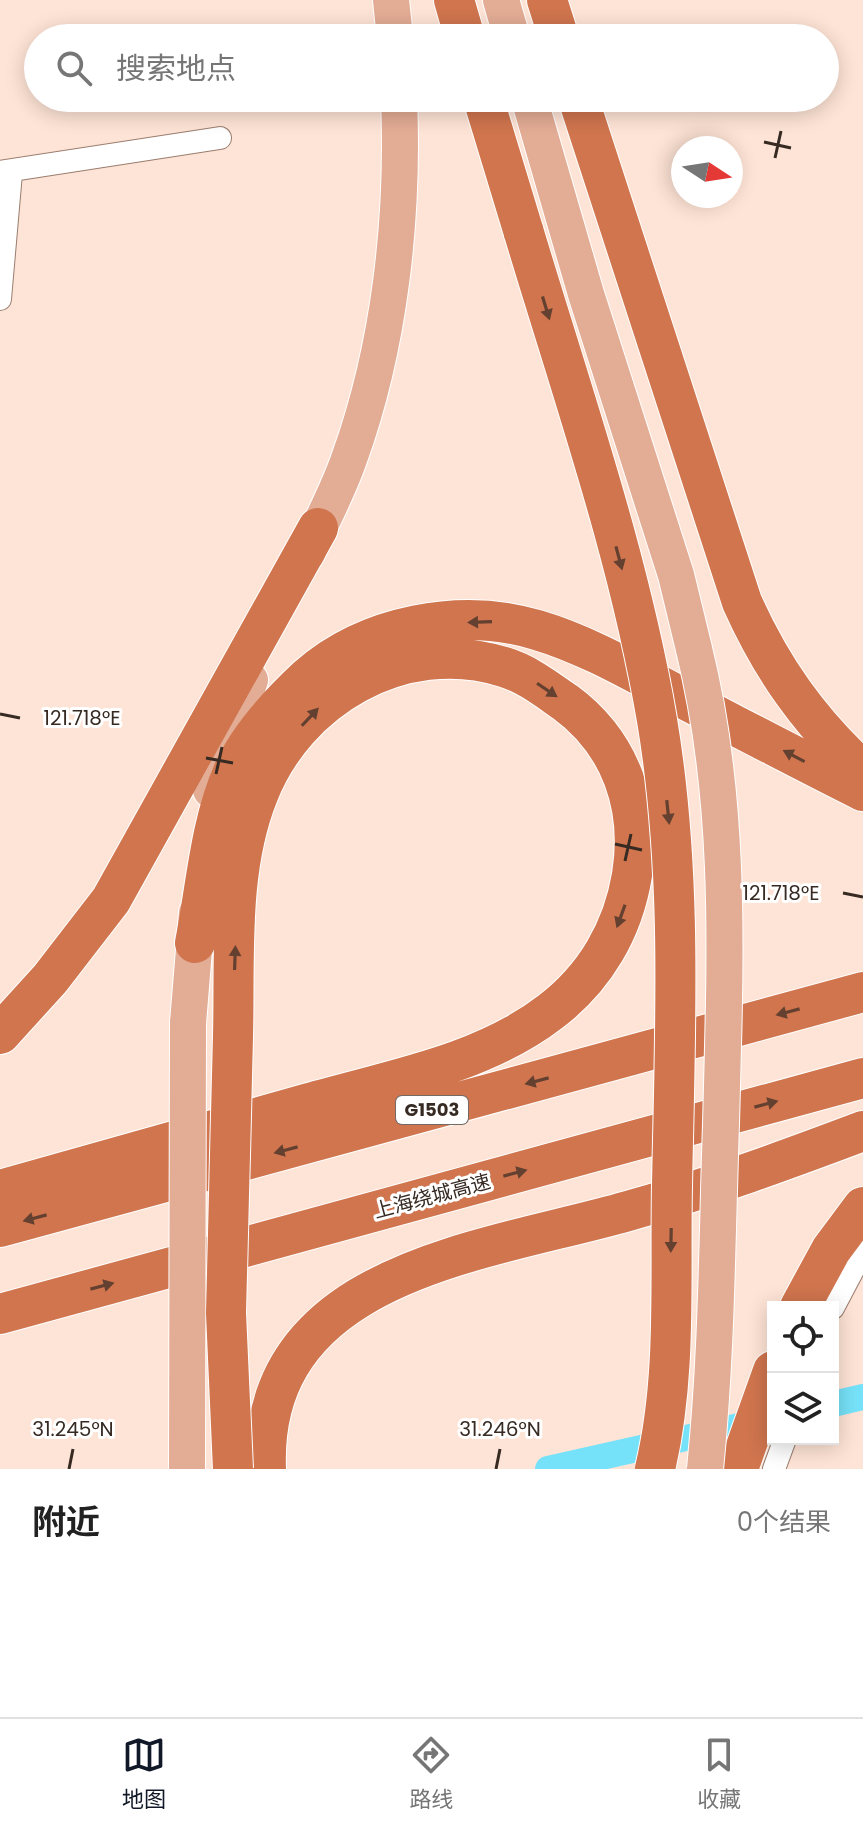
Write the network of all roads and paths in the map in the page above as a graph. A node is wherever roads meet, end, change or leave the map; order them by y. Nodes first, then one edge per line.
1 (391, 0) edge
2 (454, 0) edge
3 (501, 0) edge
4 (547, 0) edge
5 (394, 24) edge
6 (461, 24) edge
7 (508, 24) edge
8 (555, 24) edge
9 (400, 112) edge
10 (487, 112) edge
11 (533, 112) edge
12 (583, 112) edge
13 (220, 138) dead end
14 (6, 172) edge
15 (0, 299) edge
16 (318, 528) junction
17 (863, 771) edge
18 (863, 791) edge
19 (195, 943) junction
20 (863, 992) edge
21 (1, 1033) edge
22 (863, 1078) edge
23 (863, 1131) edge
24 (0, 1190) edge
25 (863, 1207) edge
26 (0, 1227) edge
27 (863, 1251) edge
28 (803, 1301) edge
29 (837, 1301) edge
30 (0, 1314) edge
31 (772, 1373) edge
32 (783, 1445) edge
33 (266, 1450) edge
34 (704, 1461) edge
35 (187, 1469) edge
36 (233, 1469) edge
37 (655, 1469) edge
38 (738, 1469) edge
39 (774, 1469) edge

1 - 5 main road
2 - 6 highway
3 - 7 main road
4 - 8 highway
9 - 16 main road
10 -> 37 highway, bridge
11 - 34 main road, bridge
12 - 17 highway
13 - 14 street
14 - 15 street
16 - 19 main road
16 - 21 highway
18 -> 19 highway
19 - 35 main road, bridge
20 -> 26 highway, G1503
30 -> 22 highway, 上海绕城高速
23 - 33 highway
36 -> 24 highway, bridge
25 - 28 highway
27 - 29 street
31 - 38 highway
32 - 39 street

